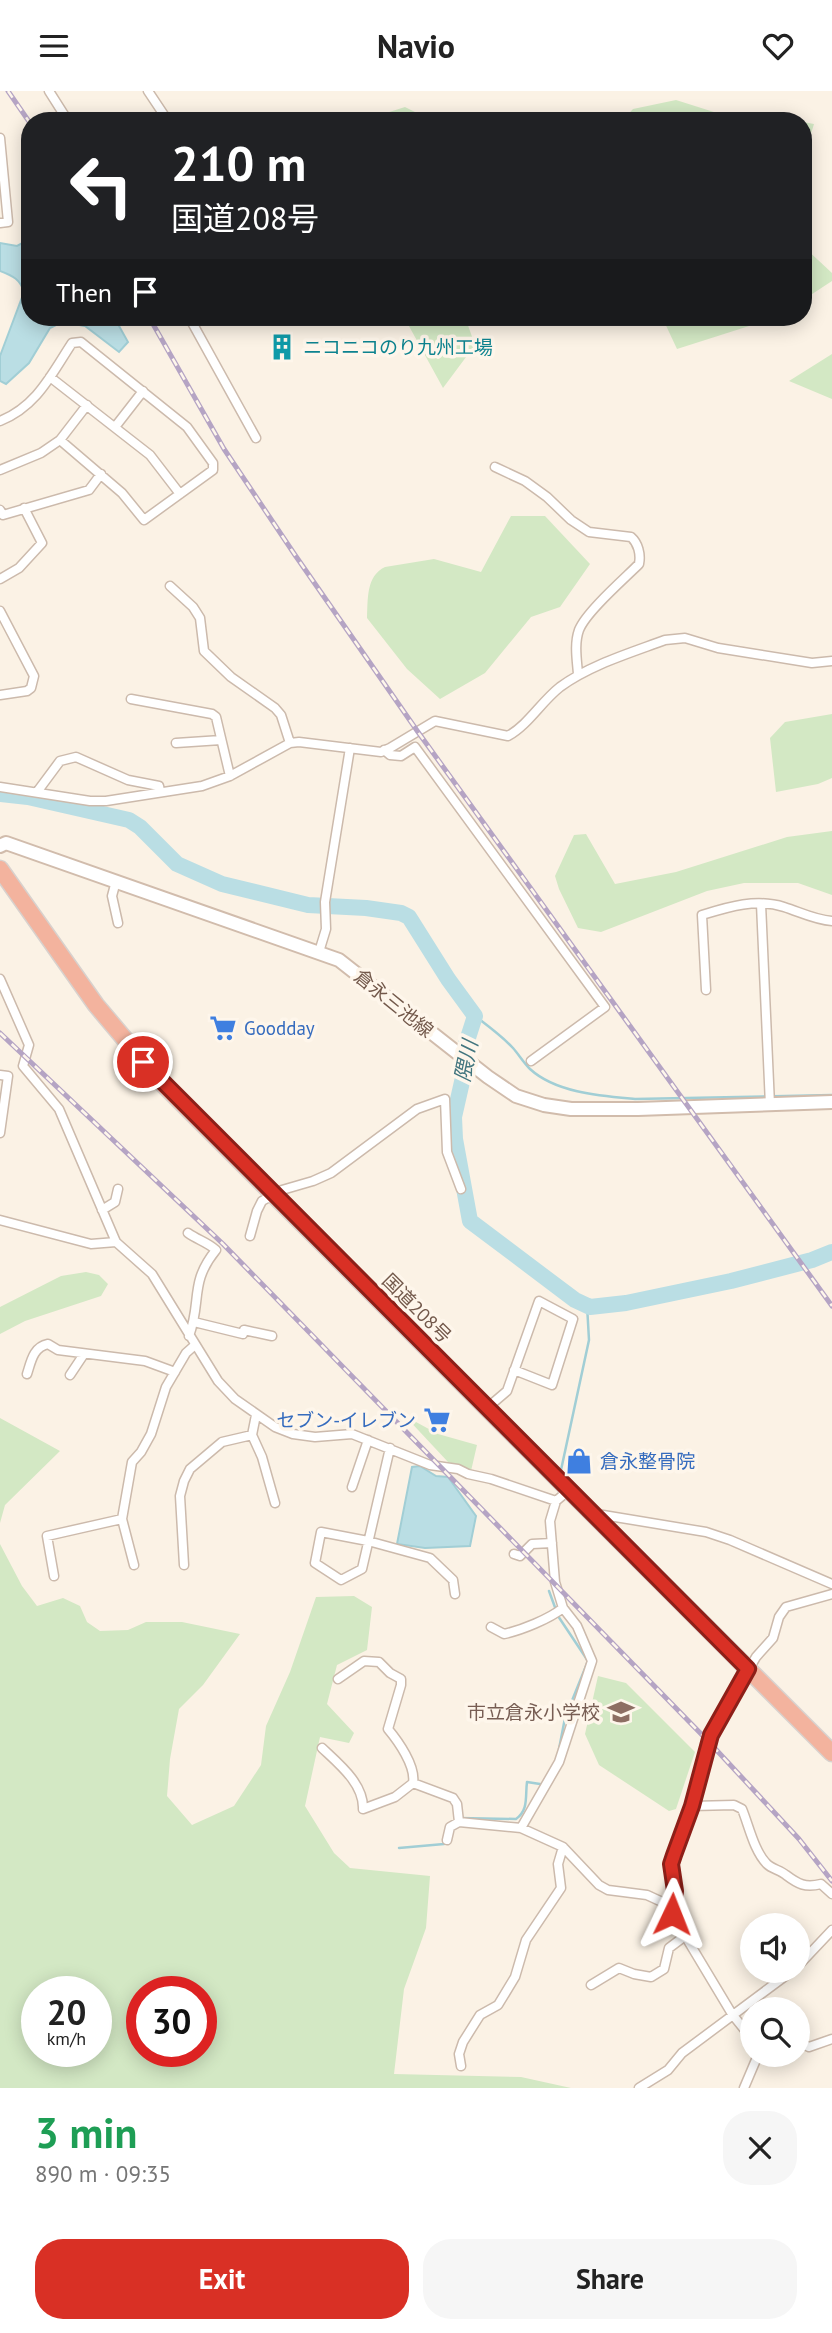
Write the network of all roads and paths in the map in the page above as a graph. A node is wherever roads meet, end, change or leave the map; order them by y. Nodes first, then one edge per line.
1 (49, 91) edge
2 (149, 91) edge
3 (62, 112) edge
4 (162, 112) edge
5 (0, 138) edge
6 (2, 181) edge
7 (0, 223) edge
8 (194, 326) edge
9 (50, 377) junction
10 (143, 391) junction
11 (87, 405) junction
12 (0, 421) edge
13 (115, 427) junction
14 (256, 438) dead end
15 (60, 440) junction
16 (495, 467) dead end
17 (0, 470) edge
18 (101, 474) junction
19 (180, 494) junction
20 (24, 508) junction
21 (0, 510) edge
22 (0, 579) edge
23 (170, 586) dead end
24 (0, 611) edge
25 (832, 661) edge
26 (578, 674) junction
27 (0, 695) edge
28 (131, 699) dead end
29 (222, 740) junction
30 (176, 743) dead end
31 (290, 743) junction
32 (349, 748) junction
33 (384, 750) junction
34 (230, 776) junction
35 (0, 787) edge
36 (160, 791) junction
37 (37, 792) junction
38 (0, 846) edge
39 (0, 869) edge
40 (116, 881) junction
41 (761, 904) junction
42 (832, 921) edge
43 (118, 923) dead end
44 (319, 952) junction
45 (0, 979) edge
46 (706, 990) dead end
47 (531, 1061) dead end
48 (0, 1075) edge
49 (832, 1102) edge
50 (771, 1105) junction
51 (0, 1133) edge
52 (118, 1189) dead end
53 (461, 1189) dead end
54 (273, 1194) junction
55 (102, 1210) junction
56 (0, 1220) edge
57 (188, 1233) dead end
58 (250, 1236) dead end
59 (116, 1242) junction
60 (194, 1322) junction
61 (189, 1336) junction
62 (272, 1336) dead end
63 (195, 1345) junction
64 (84, 1354) junction
65 (514, 1370) junction
66 (175, 1372) junction
67 (27, 1374) dead end
68 (70, 1375) dead end
69 (487, 1408) junction
70 (256, 1415) junction
71 (252, 1436) junction
72 (368, 1440) junction
73 (390, 1448) junction
74 (559, 1486) junction
75 (352, 1487) dead end
76 (275, 1503) dead end
77 (594, 1514) junction
78 (122, 1519) junction
79 (368, 1541) junction
80 (552, 1543) junction
81 (514, 1554) dead end
82 (134, 1565) dead end
83 (184, 1565) dead end
84 (54, 1576) dead end
85 (832, 1584) edge
86 (455, 1594) dead end
87 (832, 1594) edge
88 (563, 1608) junction
89 (491, 1627) dead end
90 (748, 1669) junction
91 (338, 1679) dead end
92 (322, 1748) dead end
93 (832, 1753) edge
94 (413, 1783) junction
95 (692, 1806) junction
96 (458, 1822) junction
97 (521, 1828) junction
98 (447, 1840) dead end
99 (563, 1847) junction
100 (832, 1894) edge
101 (672, 1914) junction
102 (832, 1930) edge
103 (685, 1936) junction
104 (810, 1953) edge
105 (776, 1983) edge
106 (591, 1985) dead end
107 (733, 2014) junction
108 (740, 2023) edge
109 (832, 2039) edge
110 (810, 2047) edge
111 (461, 2066) dead end
112 (753, 2067) edge
113 (639, 2088) edge
114 (744, 2088) edge

1 - 3 street
2 - 4 street
5 - 6 street
6 - 7 street
8 - 14 street
9 - 10 street
9 - 11 street
9 - 12 street
10 - 13 street
10 - 19 street
11 - 13 street
11 - 15 street
13 - 19 street
15 - 17 street
15 - 18 street
16 - 26 street
18 - 19 street
18 - 20 street
20 - 21 street
20 - 22 street
23 - 31 street
24 - 27 street
25 - 26 street
26 - 33 street
28 - 29 street
29 - 30 street
29 - 34 street
31 - 32 street
31 - 34 street
32 - 33 street
32 - 44 street
33 - 47 street
34 - 36 street
35 - 37 street
36 - 37 street
36 - 37 street
38 - 40 main road, 倉永三池線
39 - 54 highway, 国道208号
40 - 43 street
40 - 44 main road, 倉永三池線
41 - 42 street
41 - 46 street
41 - 50 street
44 - 50 main road, 倉永三池線
45 - 55 street
48 - 51 street
49 - 50 main road, 倉永三池線
52 - 55 street
53 - 54 street
54 - 58 street
54 - 69 highway, 国道208号
55 - 59 street
56 - 59 street
57 - 60 street
59 - 61 street
60 - 61 street
60 - 62 street
61 - 63 street
63 - 66 street
63 - 70 street
64 - 66 street
64 - 67 street
64 - 68 street
65 - 65 street
65 - 69 street
66 - 78 street
69 - 74 highway, 国道208号
70 - 71 street
70 - 72 street
71 - 76 street
71 - 83 street
72 - 73 street
72 - 75 street
73 - 74 street
73 - 79 street
74 - 77 highway, 国道208号
74 - 80 street
77 - 85 street
77 - 90 highway, 国道208号
78 - 82 street
78 - 84 street
79 - 79 street
79 - 86 street
80 - 81 street
80 - 88 street
87 - 90 street
88 - 89 street
88 - 97 street
90 - 93 highway, 国道208号
90 - 95 street
91 - 94 street
92 - 94 street
94 - 96 street
95 - 100 street
95 - 101 street
96 - 97 street
96 - 98 street
97 - 99 street
99 - 101 street
99 - 111 street
101 - 103 street
102 - 104 street
103 - 106 street
103 - 107 street
105 - 107 street
107 - 108 street
107 - 113 street
109 - 110 street
112 - 114 street

